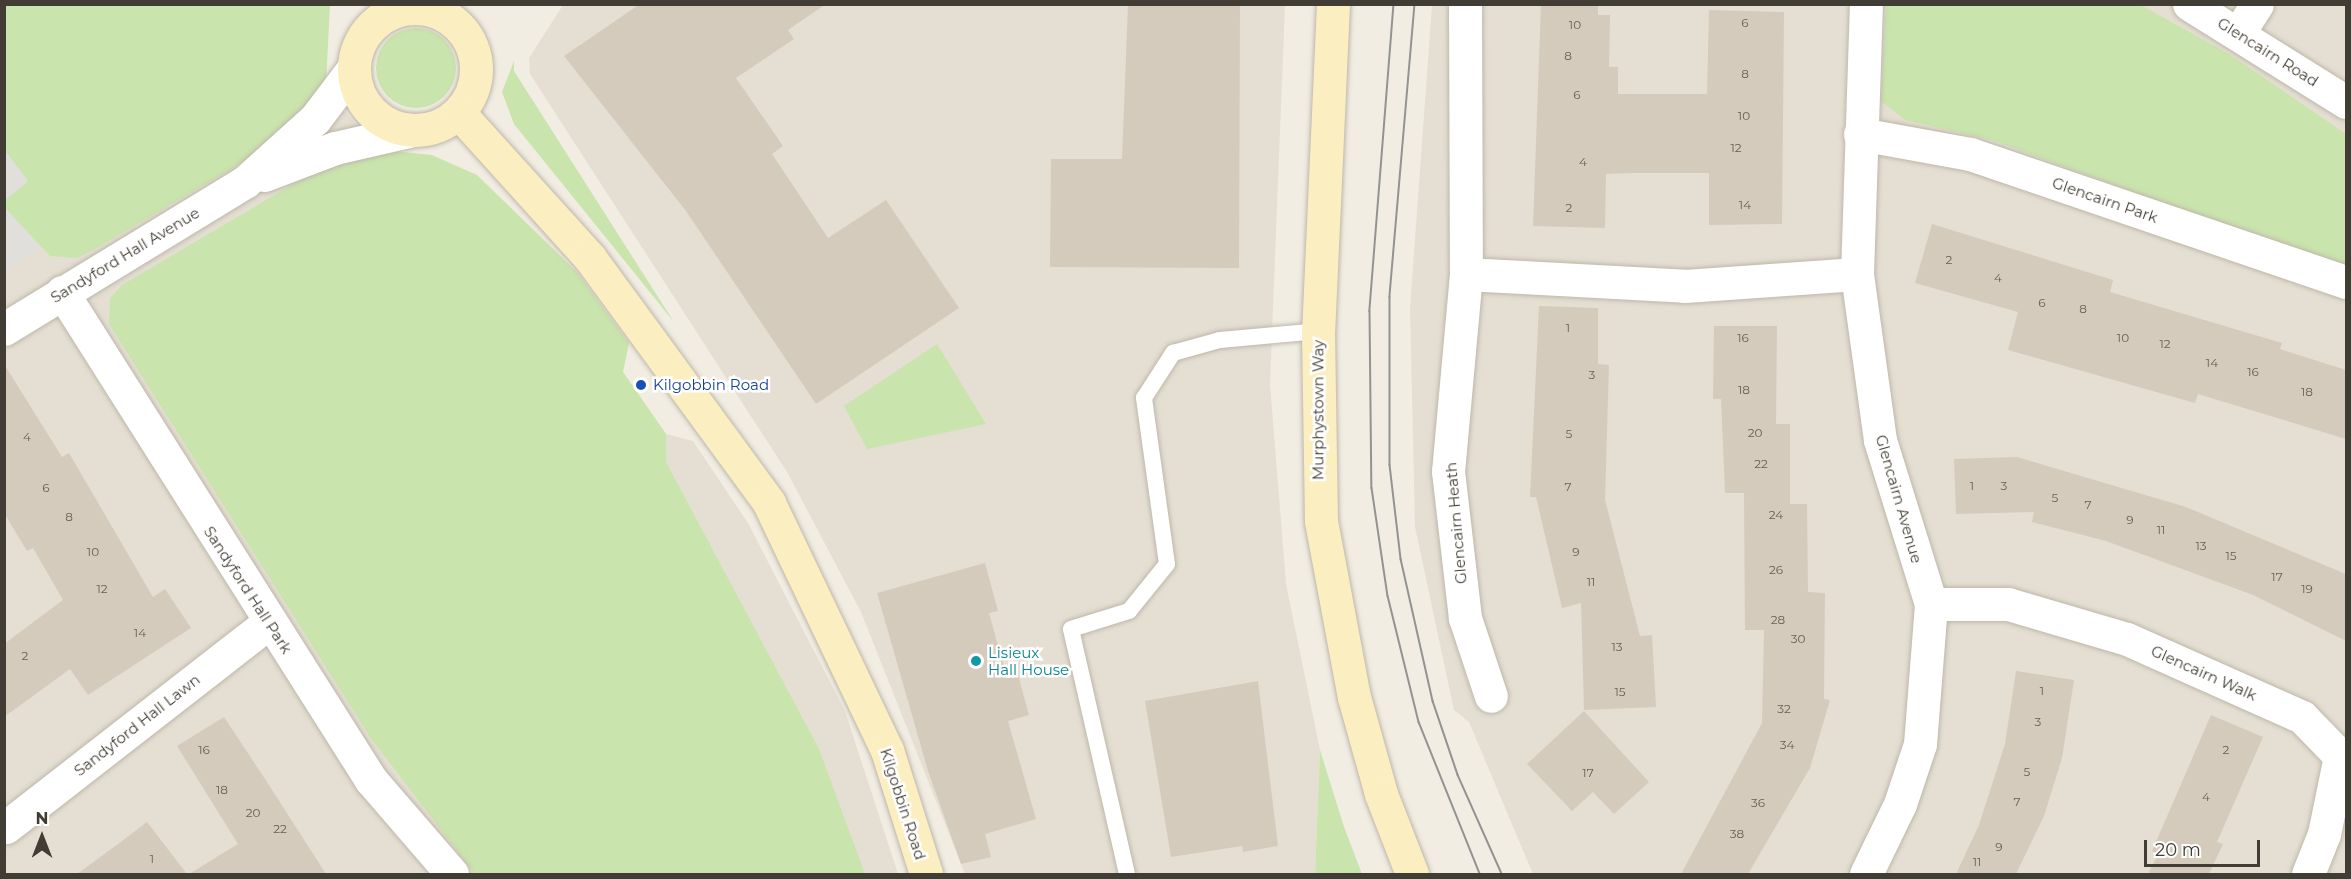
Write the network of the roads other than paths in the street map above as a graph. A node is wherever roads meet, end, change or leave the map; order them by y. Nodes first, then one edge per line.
1 (1333, 4) edge
2 (1465, 4) edge
3 (1866, 4) edge
4 (2189, 4) edge
5 (2257, 4) edge
6 (387, 8) edge
7 (2239, 32) junction
8 (353, 69) junction
9 (2346, 102) edge
10 (459, 113) junction
11 (409, 131) junction
12 (1860, 134) junction
13 (245, 182) junction
14 (1466, 274) junction
15 (1857, 274) junction
16 (2346, 282) edge
17 (62, 292) junction
18 (4, 329) edge
19 (1318, 331) junction
20 (1931, 604) junction
21 (268, 622) junction
22 (1491, 696) dead end
23 (6, 827) edge
24 (452, 874) edge
25 (926, 874) edge
26 (1128, 874) edge
27 (1412, 874) edge
28 (1866, 874) edge
29 (2308, 874) edge

1 - 19 street, Murphystown Way
2 - 14 street, Glencairn Heath
3 - 12 street, Glencairn Avenue
4 - 7 street, Glencairn Road
5 - 7 street
6 - 8 street
6 - 10 street
7 - 9 street, Glencairn Road
8 - 11 street
8 - 13 street, Sandyford Hall Avenue
10 - 11 street
10 - 25 street, Kilgobbin Road
11 - 13 street, Sandyford Hall Avenue
12 - 15 street, Glencairn Avenue
12 - 16 street, Glencairn Park
13 - 17 street, Sandyford Hall Avenue
14 - 15 street
14 - 22 street, Glencairn Heath
15 - 20 street, Glencairn Avenue
17 - 18 street, Sandyford Hall Avenue
17 - 21 street, Sandyford Hall Park
19 - 26 lane
19 - 27 street, Murphystown Way
20 - 28 street, Glencairn Avenue
20 - 29 street, Glencairn Walk
21 - 23 street, Sandyford Hall Lawn
21 - 24 street, Sandyford Hall Park

